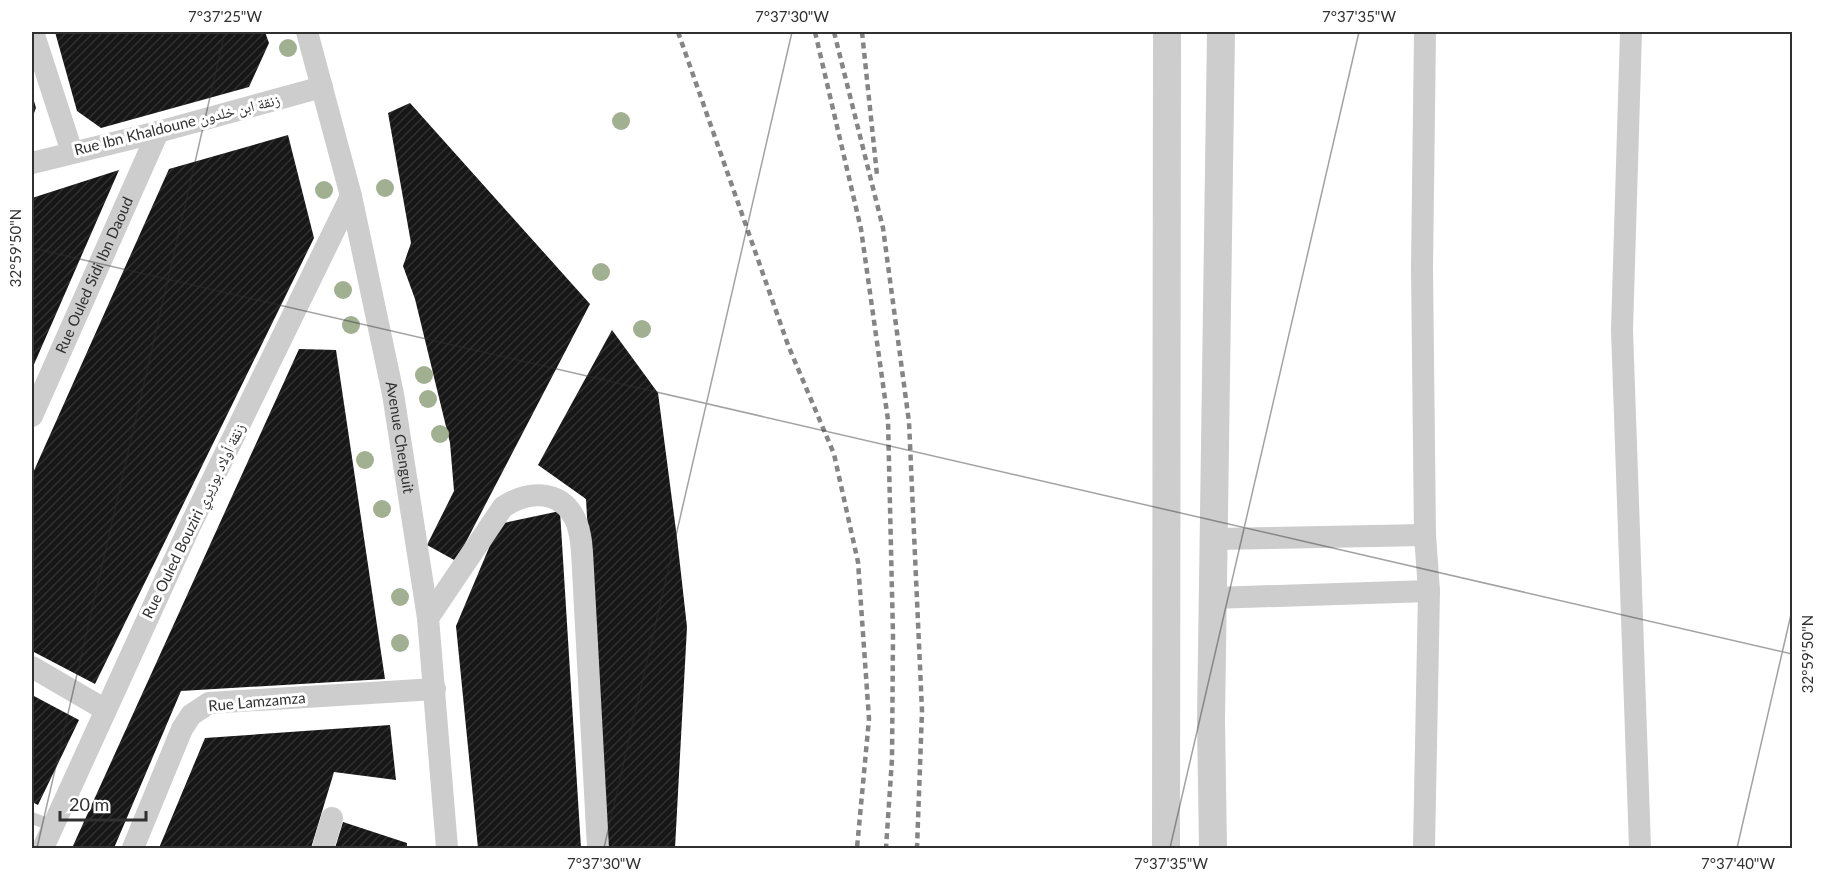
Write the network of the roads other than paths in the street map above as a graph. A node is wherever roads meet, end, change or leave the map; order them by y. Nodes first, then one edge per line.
1 (33, 32) edge
2 (307, 32) edge
3 (1167, 32) edge
4 (1221, 32) edge
5 (1425, 32) edge
6 (1631, 32) edge
7 (322, 87) junction
8 (158, 132) junction
9 (72, 152) junction
10 (32, 163) edge
11 (351, 196) junction
12 (32, 416) edge
13 (1425, 535) junction
14 (1214, 539) junction
15 (1429, 591) junction
16 (1213, 598) junction
17 (428, 618) junction
18 (32, 667) edge
19 (435, 689) junction
20 (104, 709) junction
21 (32, 818) edge
22 (332, 818) dead end
23 (53, 826) junction
24 (43, 849) edge
25 (133, 849) edge
26 (322, 849) edge
27 (447, 849) edge
28 (598, 849) edge
29 (1166, 849) edge
30 (1213, 849) edge
31 (1424, 849) edge
32 (1640, 849) edge

1 - 9 street
2 - 7 street, Avenue Chenguit
3 - 29 street
4 - 14 street
5 - 13 street
6 - 32 street
7 - 8 street, Rue Ibn Khaldoune زنقة ابن خلدون
7 - 11 street, Avenue Chenguit
8 - 9 street, Rue Ibn Khaldoune زنقة ابن خلدون
8 - 12 street, Rue Ouled Sidi Ibn Daoud
9 - 10 street, Rue Ibn Khaldoune زنقة ابن خلدون
11 - 17 street, Avenue Chenguit
11 - 20 street, Rue Ouled Bouziri زنقة أولاد بوزيري
13 - 14 street
13 - 15 street
14 - 16 street
15 - 16 street
15 - 31 street
16 - 30 street
17 - 19 street, Avenue Chenguit
17 - 28 street
18 - 20 street
19 - 25 street, Rue Lamzamza
19 - 27 street, Avenue Chenguit
20 - 23 street, Rue Ouled Bouziri زنقة أولاد بوزيري
21 - 23 lane
22 - 26 street
23 - 24 street, Rue Ouled Bouziri زنقة أولاد بوزيري

